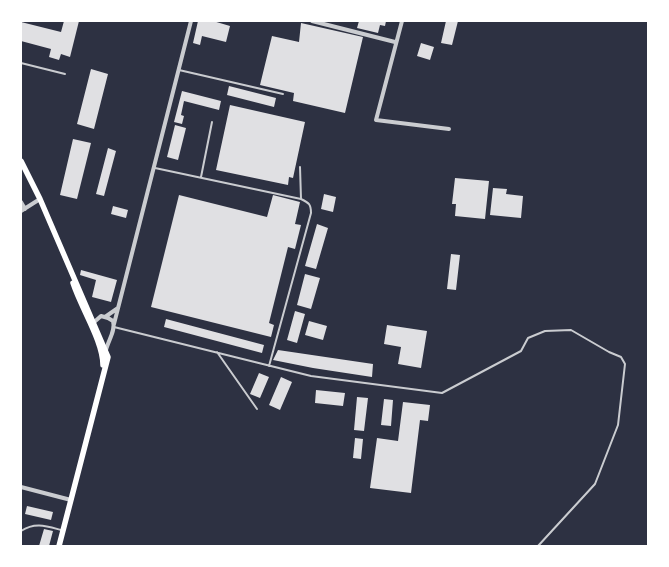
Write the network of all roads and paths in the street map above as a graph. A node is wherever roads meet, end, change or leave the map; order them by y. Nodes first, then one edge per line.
1 (192, 21) edge
2 (312, 21) edge
3 (402, 21) edge
4 (395, 42) junction
5 (21, 63) edge
6 (179, 70) junction
7 (65, 74) dead end
8 (283, 94) dead end
9 (212, 122) dead end
10 (449, 130) dead end
11 (21, 162) edge
12 (154, 167) junction
13 (300, 167) dead end
14 (201, 177) junction
15 (40, 199) junction
16 (301, 199) junction
17 (21, 202) edge
18 (23, 210) edge
19 (118, 308) junction
20 (105, 317) junction
21 (92, 324) junction
22 (114, 326) junction
23 (110, 335) junction
24 (97, 336) junction
25 (106, 350) junction
26 (217, 352) junction
27 (269, 366) junction
28 (104, 370) junction
29 (257, 409) dead end
30 (21, 487) edge
31 (71, 500) junction
32 (22, 530) edge
33 (63, 530) junction
34 (59, 546) edge
35 (538, 546) edge

1 - 6 street
2 - 4 street
3 - 4 street
4 - 10 street
5 - 7 lane
6 - 8 lane
6 - 12 street
9 - 14 lane
11 - 15 main road
12 - 14 lane
12 - 19 street
13 - 16 lane
14 - 16 lane
15 - 18 street
15 - 21 main road
16 - 27 lane
17 - 18 street
19 - 20 street
19 - 22 street
20 - 21 street
20 - 22 street
21 - 24 main road
22 - 23 street
22 - 26 lane
23 - 24 street
23 - 25 street
24 - 25 main road
24 - 28 main road
25 - 28 main road
26 - 27 lane
26 - 29 lane
27 - 35 lane
28 - 31 main road
30 - 31 street
31 - 33 main road
32 - 33 lane
33 - 34 main road

